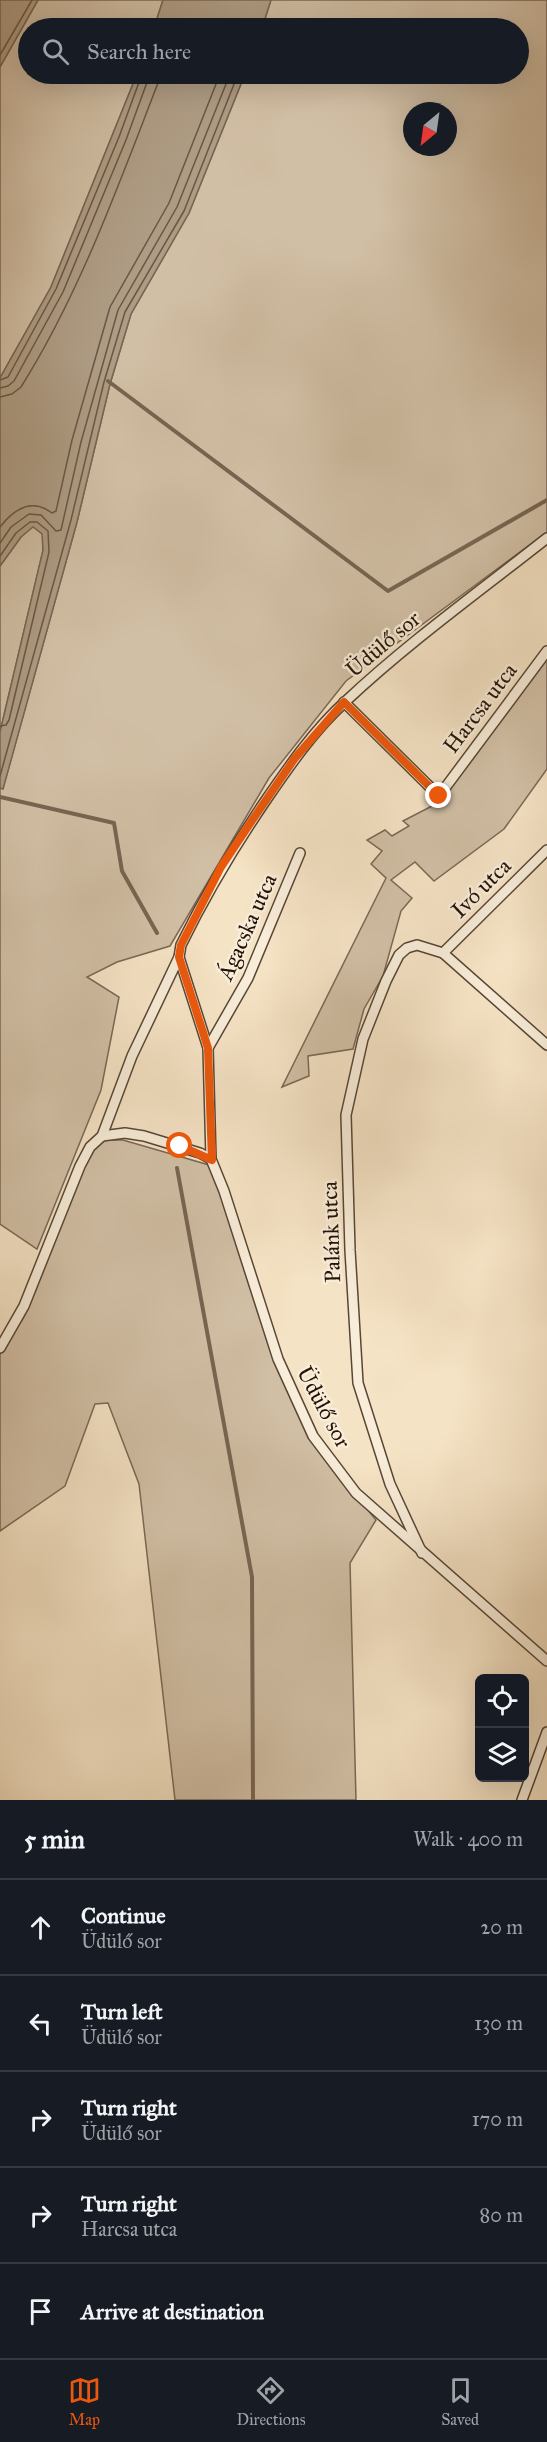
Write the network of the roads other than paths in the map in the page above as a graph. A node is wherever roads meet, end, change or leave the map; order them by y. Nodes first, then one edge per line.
1 (547, 538) edge
2 (547, 651) edge
3 (344, 702) junction
4 (547, 850) edge
5 (300, 853) dead end
6 (443, 953) junction
7 (179, 957) junction
8 (547, 1045) edge
9 (208, 1048) junction
10 (102, 1136) junction
11 (212, 1160) junction
12 (0, 1348) edge
13 (422, 1553) junction
14 (547, 1661) edge
15 (547, 1732) edge
16 (522, 1800) edge

1 - 3 street, Üdülő sor
2 - 3 street, Harcsa utca
3 - 7 street, Üdülő sor
4 - 6 street, Ivó utca
5 - 9 street, Ágacska utca
6 - 8 street
6 - 13 street, Palánk utca
7 - 9 street, Üdülő sor
7 - 10 street, Üdülő sor
9 - 11 street, Üdülő sor
10 - 11 street
10 - 12 street, Üdülő sor
11 - 13 street, Üdülő sor
13 - 14 street, Üdülő sor
15 - 16 street

